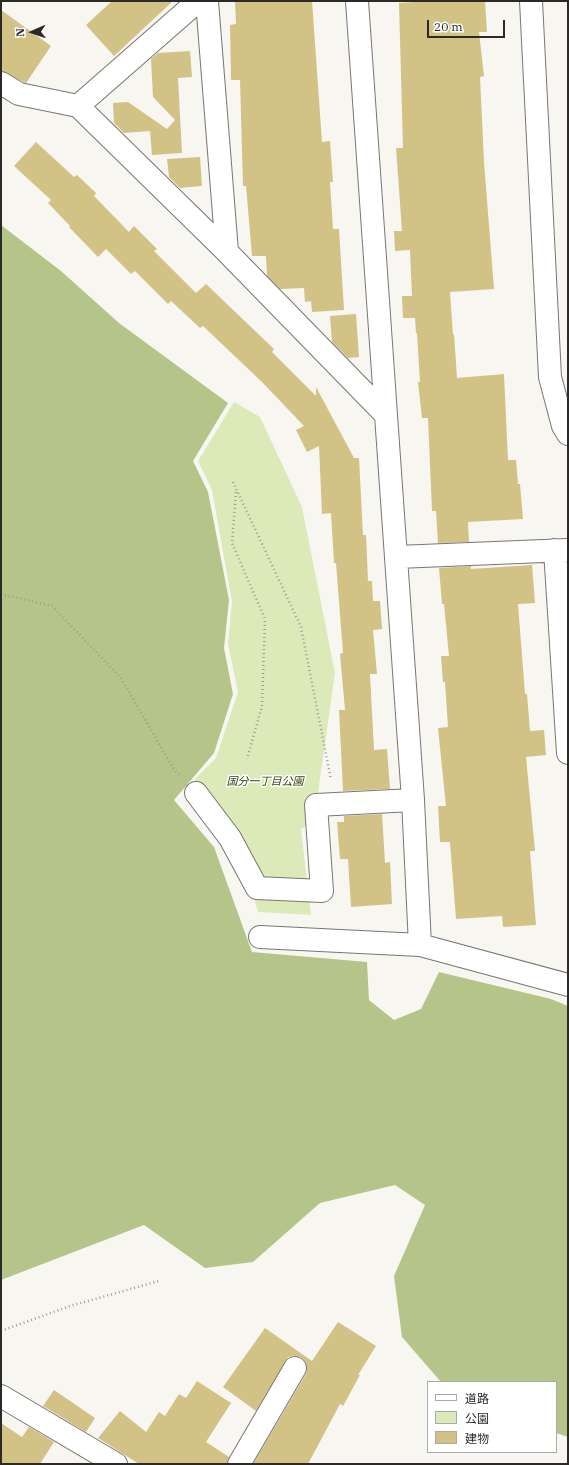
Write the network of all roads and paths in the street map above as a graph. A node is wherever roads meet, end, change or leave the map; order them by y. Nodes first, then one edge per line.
1 (198, 1) edge
2 (207, 1) edge
3 (357, 1) edge
4 (531, 1) edge
5 (1, 82) edge
6 (78, 106) junction
7 (227, 252) junction
8 (386, 415) junction
9 (568, 434) edge
10 (233, 482) dead end
11 (237, 490) junction
12 (561, 550) edge
13 (397, 557) junction
14 (1, 594) edge
15 (568, 753) edge
16 (247, 759) dead end
17 (196, 793) joint
18 (413, 800) junction
19 (336, 804) junction
20 (260, 937) dead end
21 (420, 945) junction
22 (568, 985) edge
23 (158, 1281) dead end
24 (1, 1331) edge
25 (295, 1368) dead end
26 (1, 1396) edge
27 (116, 1464) edge
28 (239, 1464) edge

1 - 6 street
2 - 7 street
3 - 8 street
4 - 9 street
5 - 6 street
6 - 7 street
7 - 8 street
8 - 13 street
10 - 11 path
11 - 16 path
11 - 19 path
12 - 13 street
12 - 15 street
13 - 18 street
14 - 17 path
17 - 19 street
18 - 19 street
18 - 21 street
20 - 21 street
21 - 22 street
23 - 24 path
25 - 28 street
26 - 27 street

